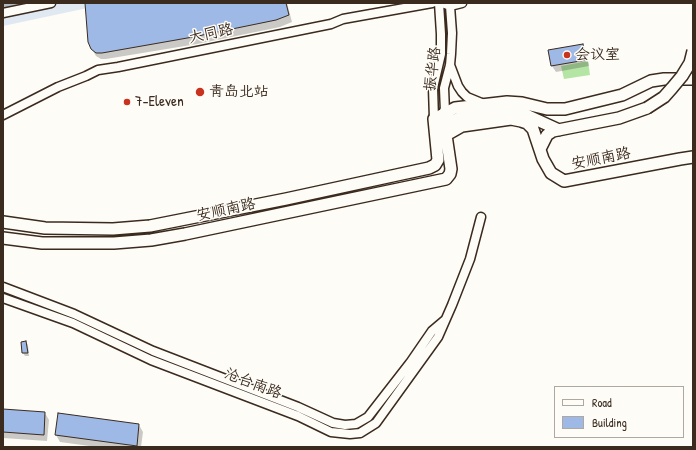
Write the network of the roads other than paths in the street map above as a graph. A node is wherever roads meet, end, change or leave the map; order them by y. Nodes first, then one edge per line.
1 (51, 3) edge
2 (432, 3) edge
3 (439, 3) edge
4 (462, 3) edge
5 (446, 4) edge
6 (3, 13) edge
7 (693, 51) edge
8 (450, 65) junction
9 (693, 79) edge
10 (484, 104) junction
11 (445, 112) junction
12 (3, 115) edge
13 (434, 119) junction
14 (446, 130) junction
15 (559, 130) junction
16 (435, 137) junction
17 (540, 149) junction
18 (693, 157) edge
19 (680, 158) junction
20 (693, 168) edge
21 (450, 174) joint
22 (481, 217) dead end
23 (3, 222) edge
24 (3, 238) edge
25 (3, 287) edge
26 (3, 298) edge
27 (447, 318) junction

1 - 6 street
2 - 12 street, 大同路
3 - 13 street, 振华路
4 - 5 street
5 - 8 street, 振华路
7 - 15 main road, bridge
8 - 10 street
8 - 11 street, 振华路
9 - 10 main road
10 - 11 main road
11 - 13 main road
11 - 14 main road, 振华路
13 - 16 main road
14 - 15 main road
14 - 16 main road
14 - 17 main road, 安顺南路
14 - 21 main road, 振华路
15 - 17 main road
16 - 23 main road, 安顺南路
17 - 19 main road, 安顺南路
18 - 19 main road, 安顺南路
19 - 20 main road
21 - 24 main road, 安顺南路
22 - 27 street, 沧台南路
25 - 27 street, 沧台南路
26 - 27 street, 沧台南路

